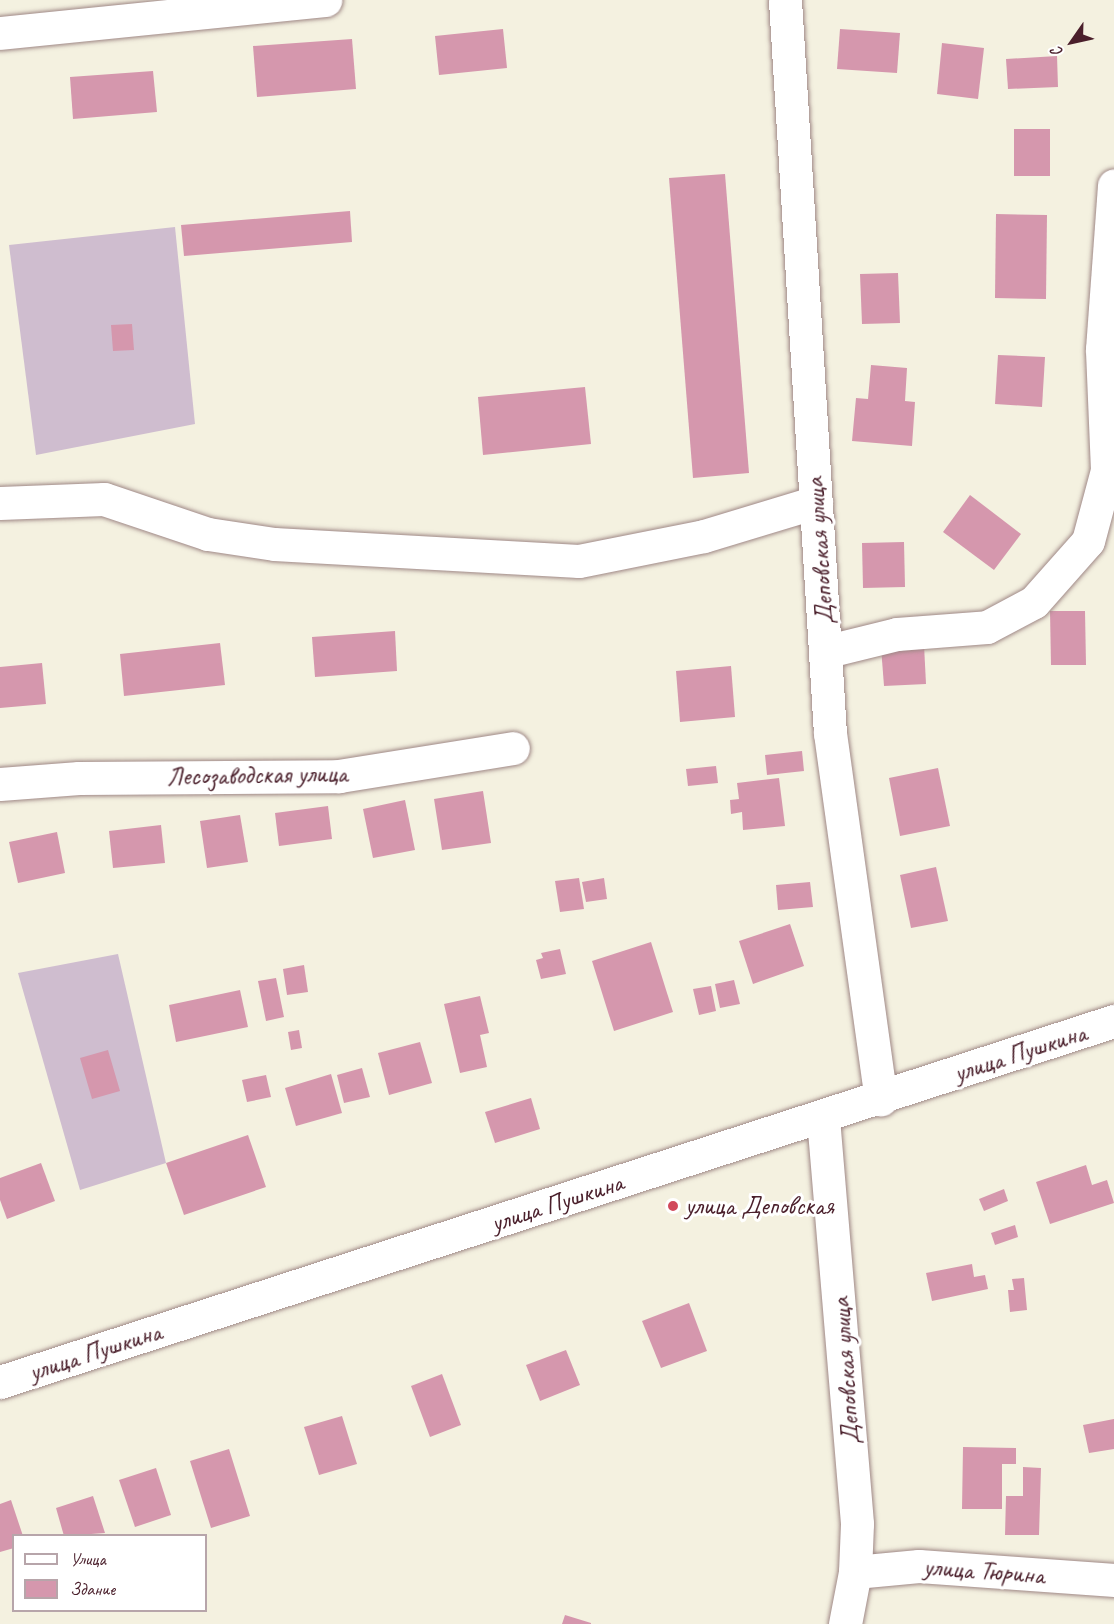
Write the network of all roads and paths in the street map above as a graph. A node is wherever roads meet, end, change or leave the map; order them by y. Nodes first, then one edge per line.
1 (325, 0) edge
2 (792, 3) edge
3 (260, 4) edge
4 (0, 33) edge
5 (1114, 185) edge
6 (816, 502) junction
7 (0, 504) edge
8 (828, 651) junction
9 (513, 748) dead end
10 (0, 784) edge
11 (1114, 1021) edge
12 (881, 1099) junction
13 (823, 1118) junction
14 (0, 1382) edge
15 (855, 1572) junction
16 (1114, 1580) edge
17 (845, 1624) edge

1 - 3 street
2 - 6 street, Деповская улица
3 - 4 street
5 - 8 street
6 - 7 street
6 - 8 street, Деповская улица
8 - 12 street, Деповская улица
9 - 10 street, Лесозаводская улица
11 - 12 street, улица Пушкина
12 - 13 street, улица Пушкина
13 - 14 street, улица Пушкина
13 - 15 street, Деповская улица
15 - 16 street, улица Тюрина
15 - 17 street, Деповская улица

